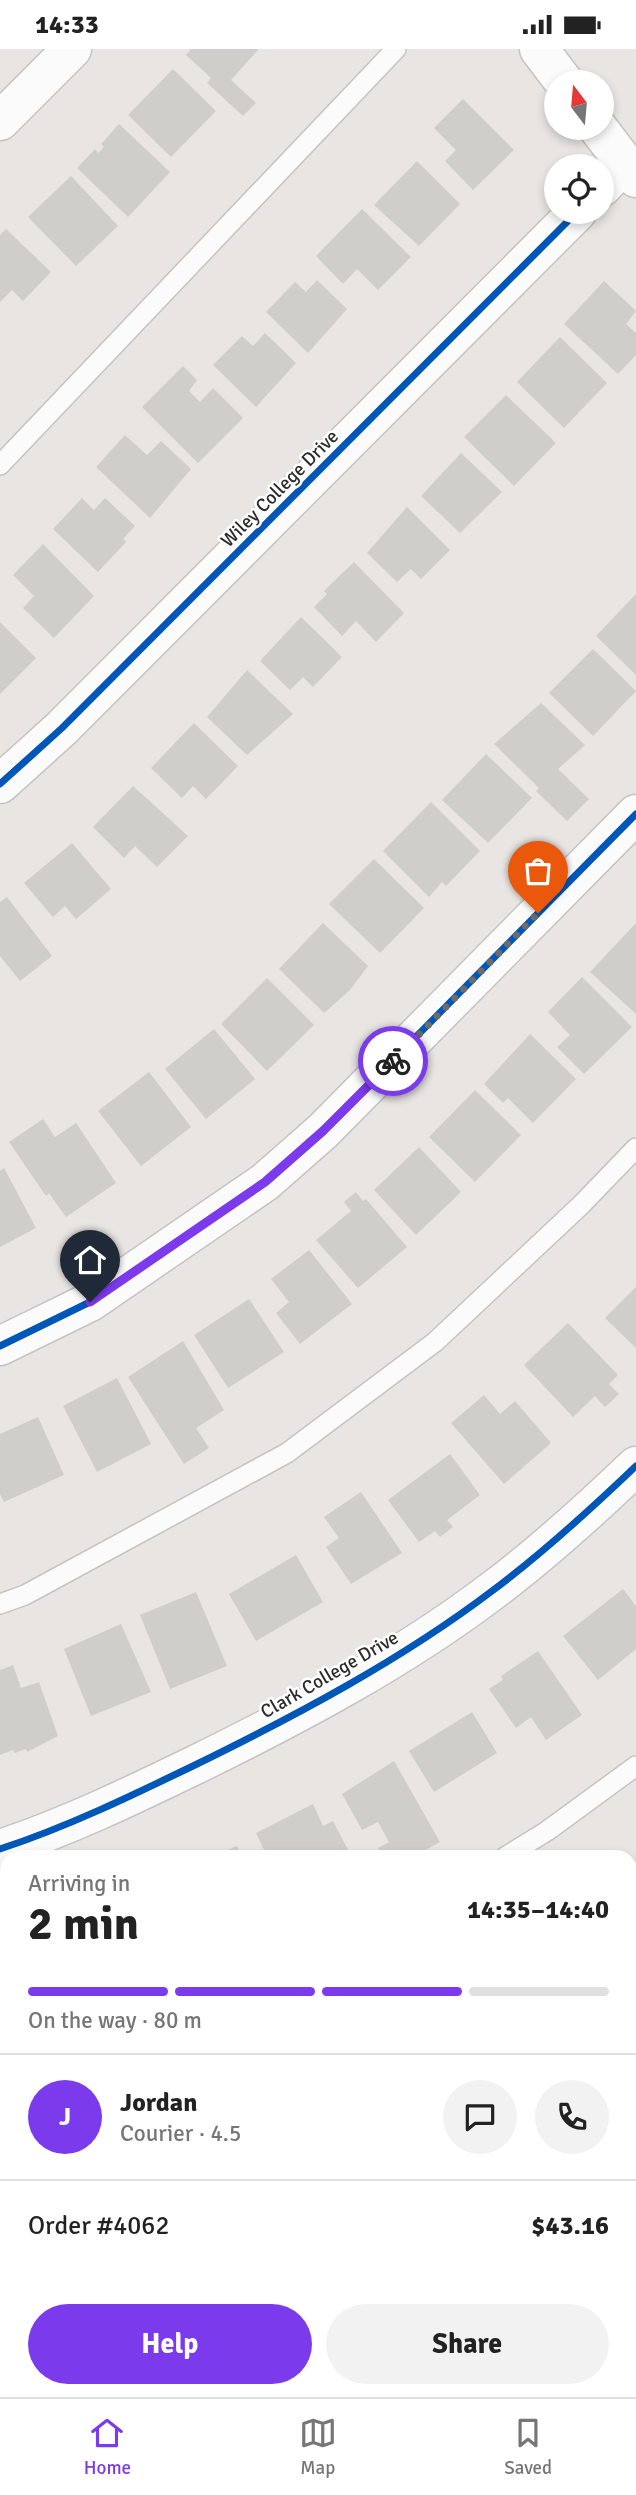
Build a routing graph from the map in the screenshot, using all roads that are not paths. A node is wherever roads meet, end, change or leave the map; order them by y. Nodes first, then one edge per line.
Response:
1 (72, 49) edge
2 (396, 49) edge
3 (539, 49) edge
4 (555, 70) edge
5 (0, 121) edge
6 (604, 140) edge
7 (621, 176) edge
8 (565, 224) edge
9 (0, 465) edge
10 (0, 784) edge
11 (636, 814) edge
12 (636, 1148) edge
13 (0, 1346) edge
14 (636, 1466) edge
15 (0, 1604) edge
16 (636, 1766) edge
17 (0, 1849) edge
18 (516, 1850) edge

1 - 5 street
2 - 9 lane
3 - 4 street
6 - 7 street
8 - 10 street, Wiley College Drive
11 - 13 street
12 - 15 lane
14 - 17 street, Clark College Drive
16 - 18 lane

